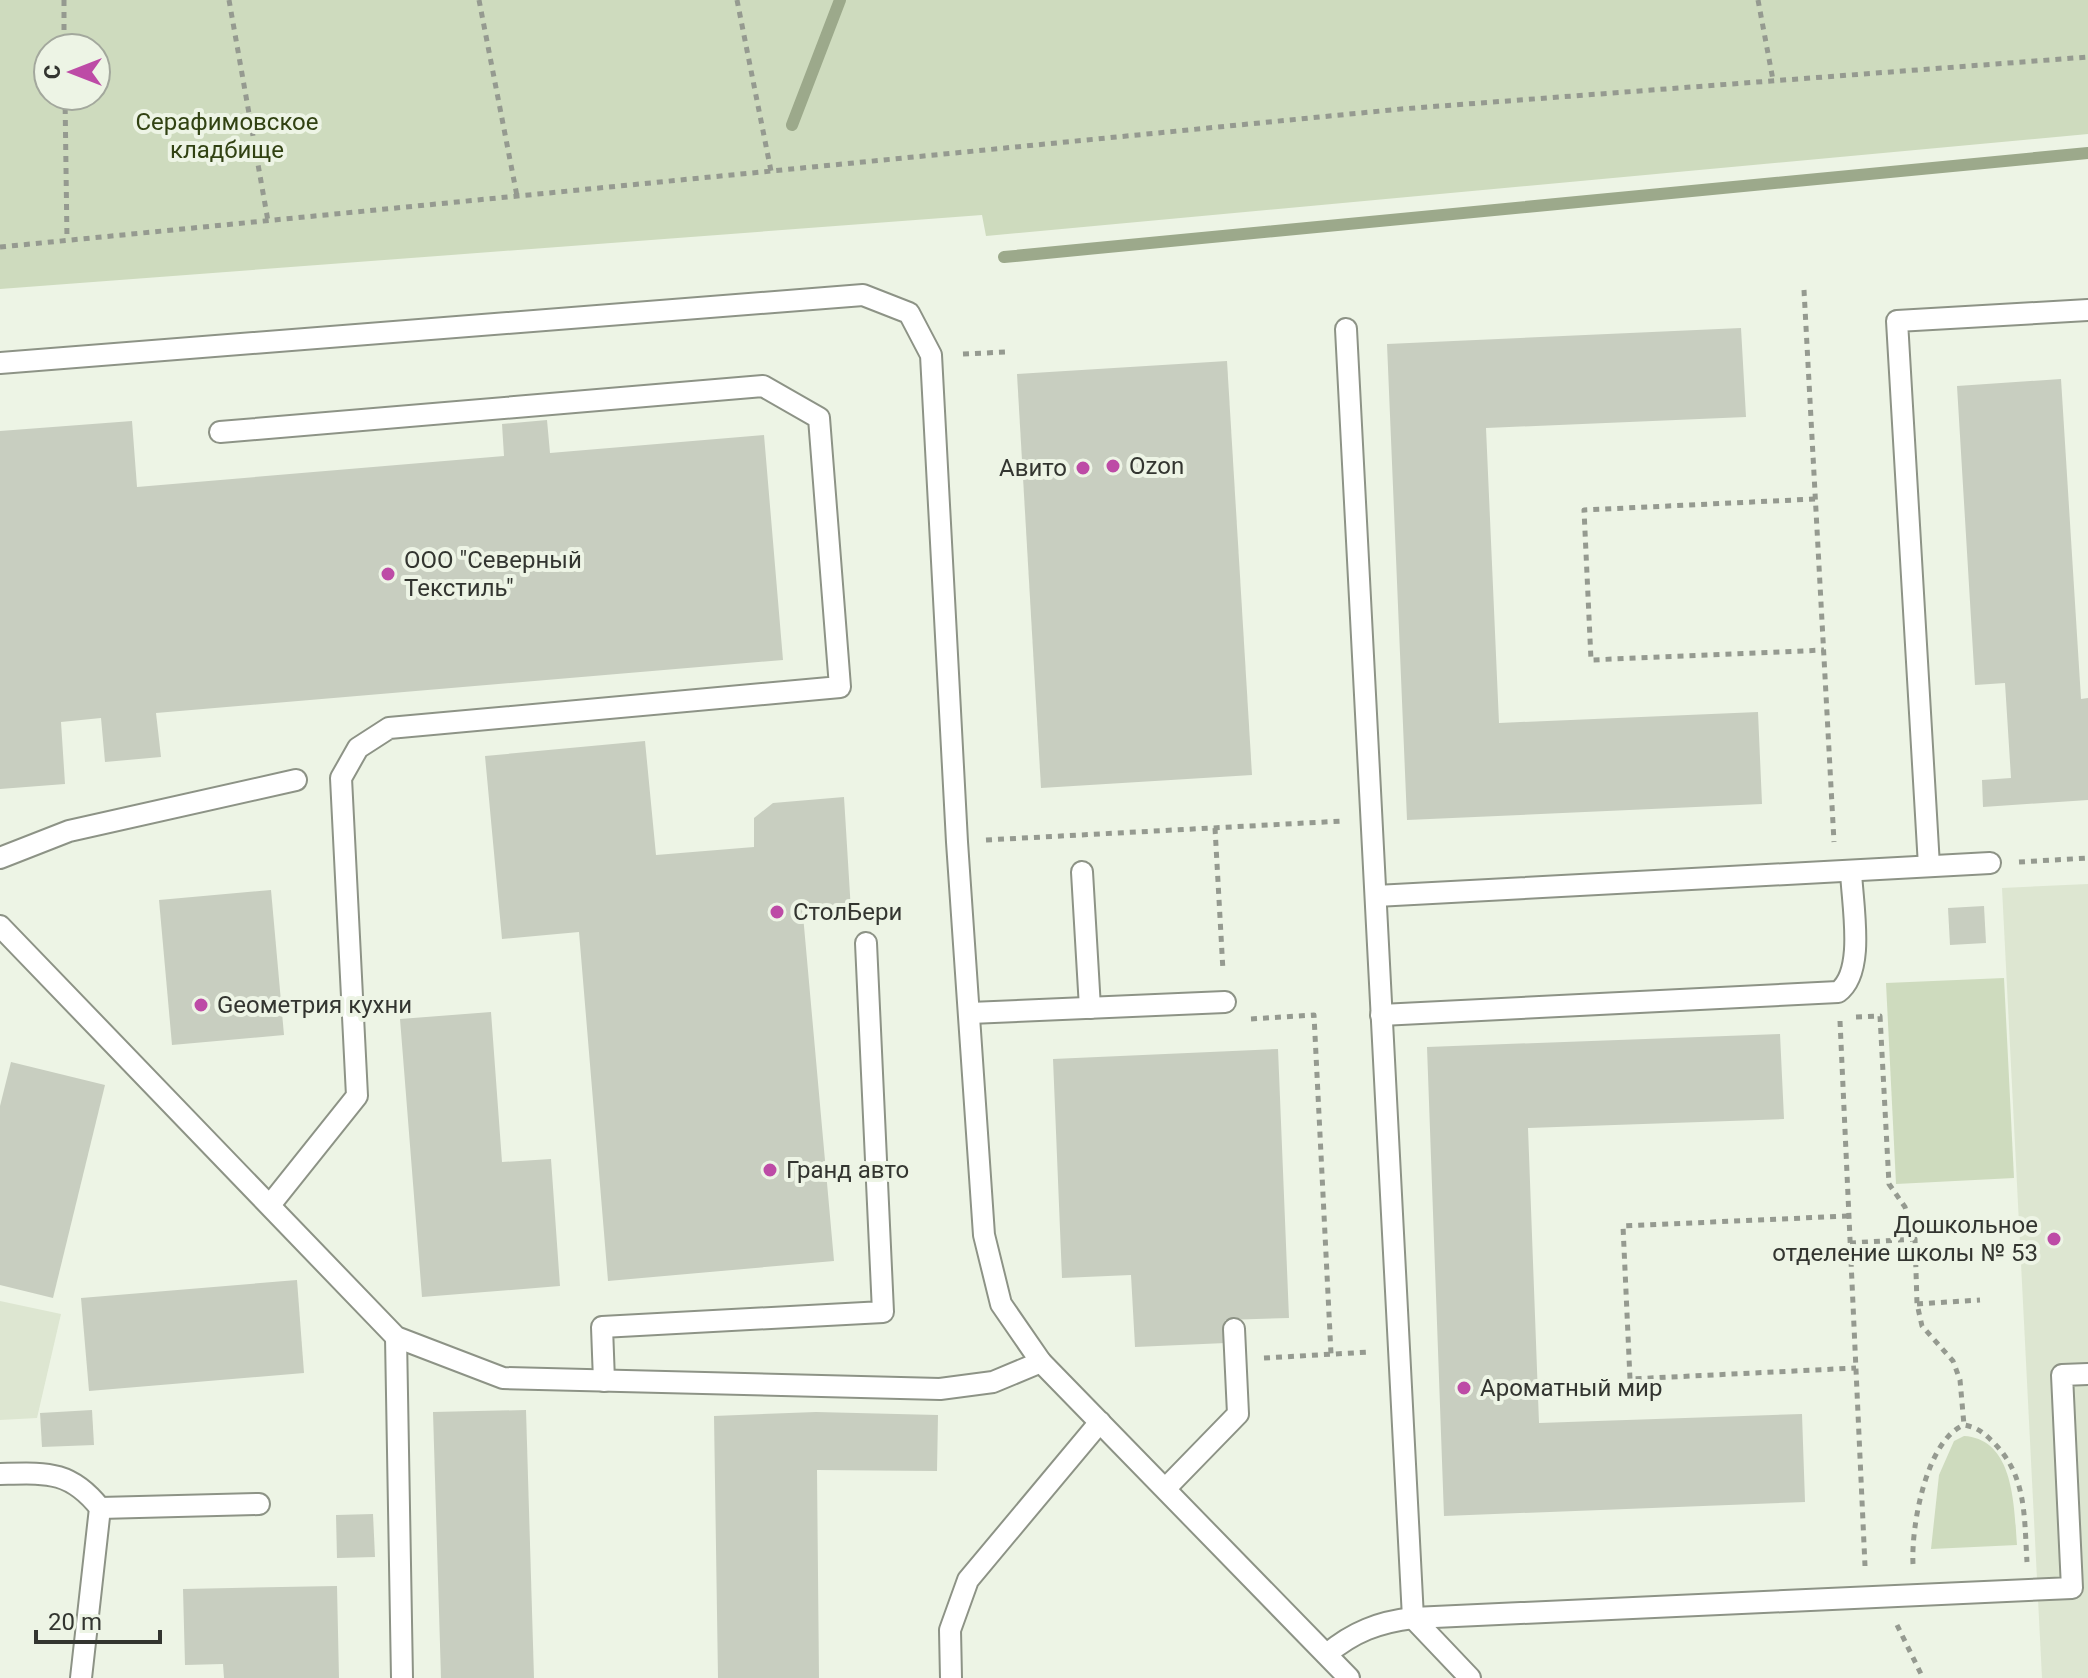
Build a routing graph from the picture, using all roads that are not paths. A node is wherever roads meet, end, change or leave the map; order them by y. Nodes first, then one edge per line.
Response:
1 (2088, 310) edge
2 (1346, 329) dead end
3 (0, 363) edge
4 (220, 432) dead end
5 (296, 780) dead end
6 (0, 858) edge
7 (1990, 863) road end
8 (1929, 866) junction
9 (1844, 871) junction
10 (1082, 872) dead end
11 (1376, 896) junction
12 (0, 926) edge
13 (866, 943) dead end
14 (1225, 1002) road end
15 (1090, 1008) junction
16 (970, 1013) junction
17 (1381, 1015) junction
18 (270, 1205) junction
19 (1234, 1329) dead end
20 (396, 1337) junction
21 (1041, 1362) junction
22 (2088, 1374) edge
23 (604, 1381) junction
24 (1100, 1422) junction
25 (0, 1474) edge
26 (1166, 1488) junction
27 (259, 1504) dead end
28 (100, 1508) junction
29 (1413, 1618) junction
30 (1327, 1654) junction
31 (81, 1678) edge
32 (402, 1678) edge
33 (951, 1678) edge
34 (1349, 1678) edge
35 (1470, 1678) edge

1 - 8 lane
2 - 11 lane
3 - 16 lane
4 - 18 lane
5 - 6 lane
7 - 8 lane
8 - 9 lane
9 - 11 lane
9 - 17 lane
10 - 15 lane
11 - 17 lane
12 - 18 lane
13 - 23 lane
14 - 15 lane
15 - 16 lane
16 - 21 lane
17 - 29 lane
18 - 20 lane
19 - 26 lane
20 - 23 lane
20 - 32 lane
21 - 23 lane
21 - 24 lane
22 - 29 lane
24 - 26 lane
24 - 33 lane
25 - 28 lane
26 - 30 lane
27 - 28 lane
28 - 31 lane
29 - 30 lane
29 - 35 lane
30 - 34 lane

